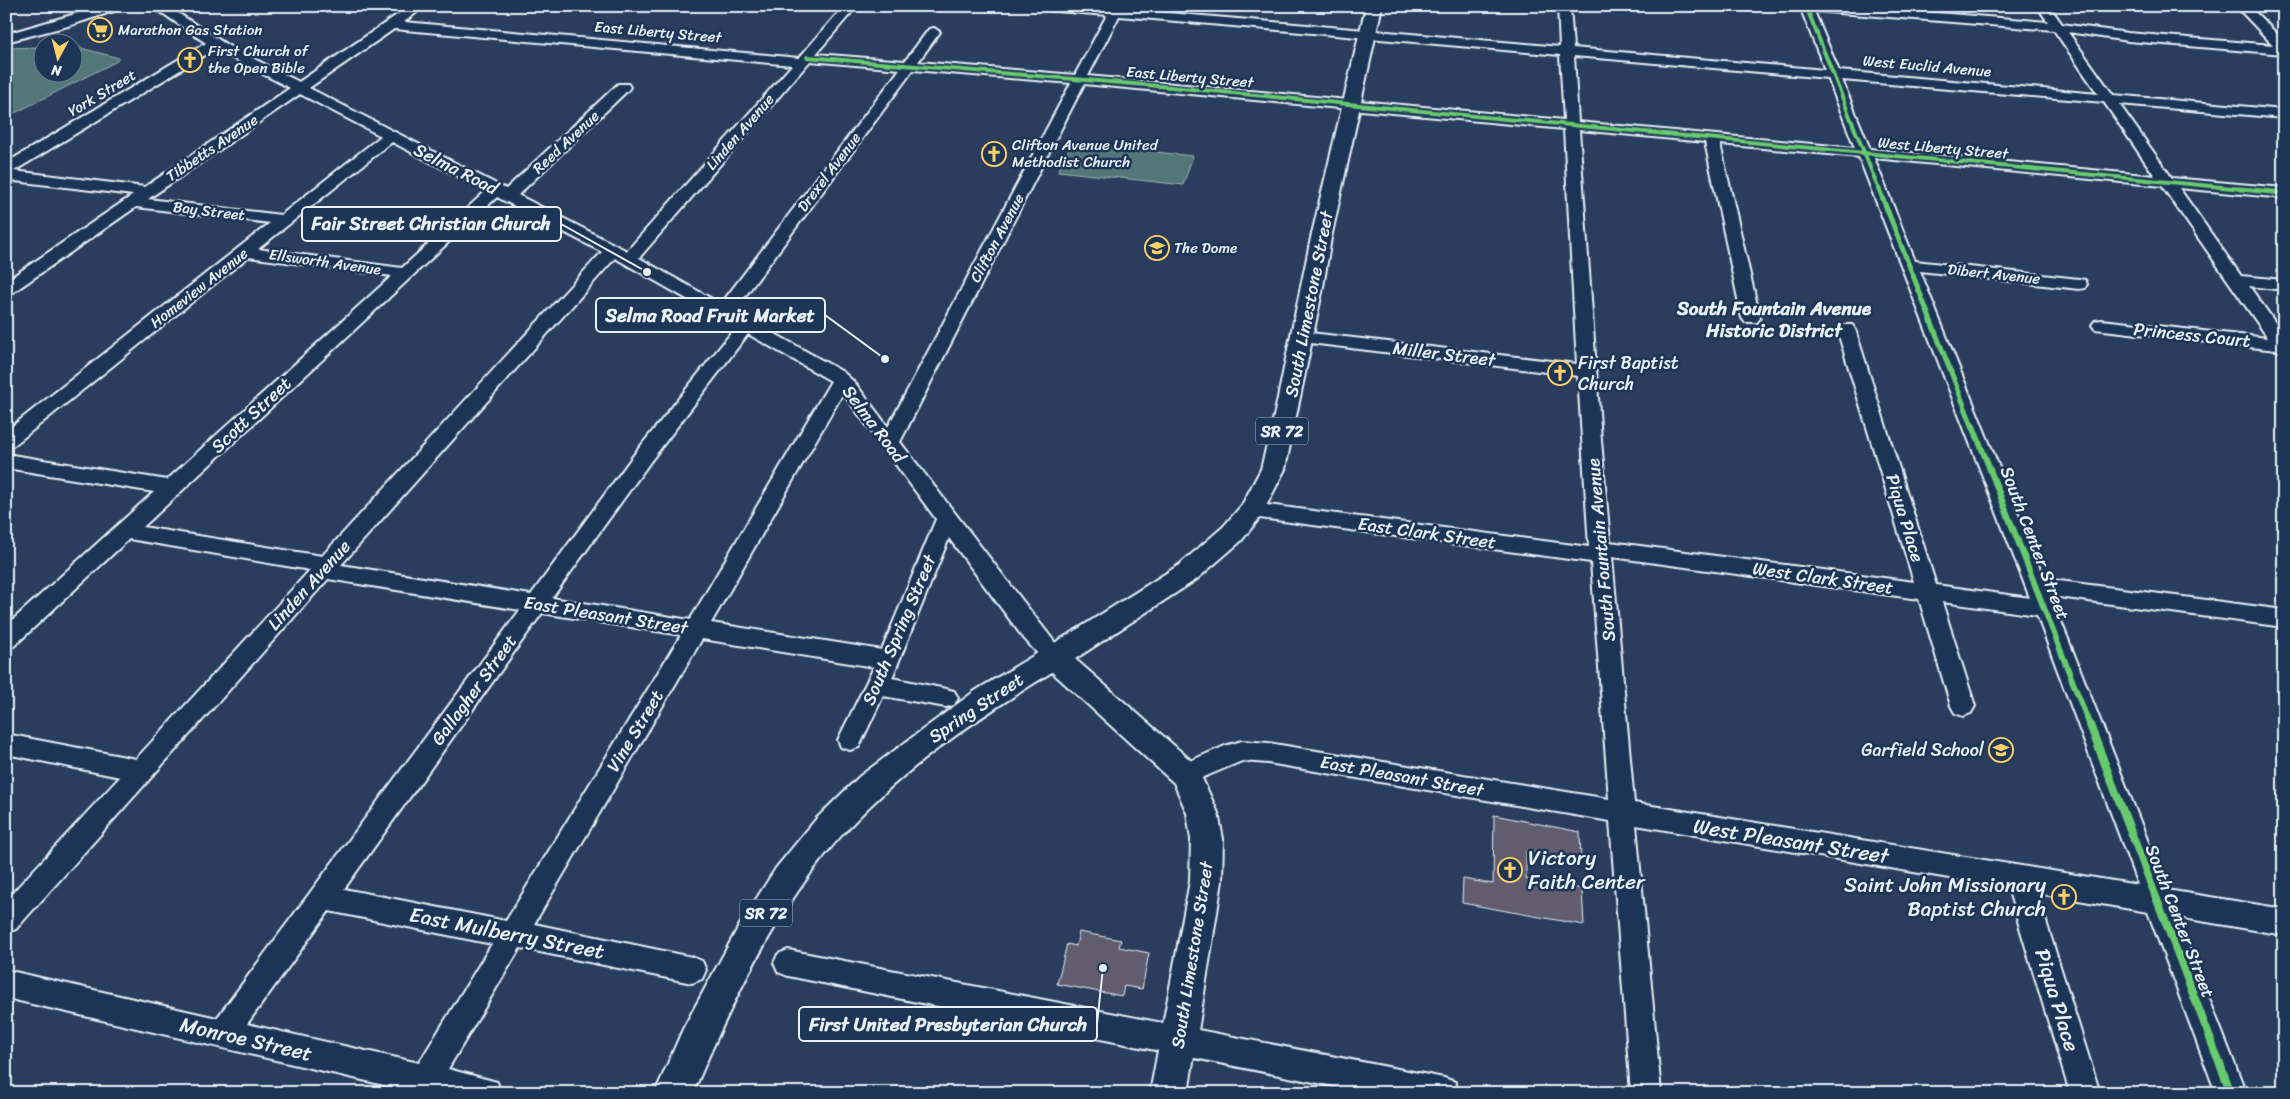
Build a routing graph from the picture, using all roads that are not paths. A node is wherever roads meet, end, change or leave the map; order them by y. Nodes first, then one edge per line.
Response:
1 (116, 6) edge
2 (158, 6) edge
3 (419, 6) edge
4 (851, 6) edge
5 (1044, 6) edge
6 (1374, 6) edge
7 (1564, 6) edge
8 (1802, 6) edge
9 (1806, 6) edge
10 (2043, 6) edge
11 (2242, 6) edge
12 (1117, 9) edge
13 (392, 24) junction
14 (2058, 27) junction
15 (934, 32) dead end
16 (1367, 34) junction
17 (6, 38) edge
18 (214, 43) junction
19 (2284, 49) edge
20 (1567, 51) junction
21 (805, 59) junction
22 (908, 66) junction
23 (1833, 74) junction
24 (1081, 79) junction
25 (623, 87) dead end
26 (300, 88) junction
27 (2108, 98) junction
28 (1351, 104) junction
29 (2284, 114) edge
30 (1570, 125) junction
31 (391, 135) junction
32 (1712, 139) junction
33 (1864, 153) junction
34 (6, 170) edge
35 (6, 174) edge
36 (2167, 182) junction
37 (148, 192) junction
38 (502, 193) junction
39 (2284, 193) edge
40 (133, 202) junction
41 (284, 220) junction
42 (245, 252) junction
43 (621, 254) junction
44 (1909, 265) junction
45 (406, 273) junction
46 (2236, 280) junction
47 (2079, 284) dead end
48 (2284, 285) edge
49 (6, 289) edge
50 (724, 312) junction
51 (1751, 318) dead end
52 (2101, 324) dead end
53 (746, 325) junction
54 (1846, 329) dead end
55 (1302, 337) junction
56 (2283, 346) edge
57 (1587, 371) junction
58 (841, 380) junction
59 (6, 441) edge
60 (889, 444) junction
61 (6, 461) edge
62 (172, 488) junction
63 (1252, 510) junction
64 (946, 520) junction
65 (124, 532) junction
66 (1601, 552) junction
67 (325, 568) junction
68 (2036, 586) junction
69 (1928, 592) junction
70 (536, 604) junction
71 (2045, 608) junction
72 (2284, 619) edge
73 (696, 629) junction
74 (6, 640) edge
75 (1054, 657) junction
76 (889, 660) junction
77 (877, 685) junction
78 (946, 698) dead end
79 (1963, 706) dead end
80 (850, 740) dead end
81 (6, 744) edge
82 (142, 770) junction
83 (1185, 774) junction
84 (1623, 813) junction
85 (2019, 879) junction
86 (323, 897) junction
87 (2156, 902) junction
88 (6, 920) edge
89 (2284, 922) edge
90 (512, 936) junction
91 (788, 963) dead end
92 (692, 970) dead end
93 (6, 984) edge
94 (223, 1034) junction
95 (1178, 1040) junction
96 (426, 1079) junction
97 (486, 1093) edge
98 (674, 1093) edge
99 (1168, 1093) edge
100 (1444, 1093) edge
101 (1646, 1093) edge
102 (2086, 1093) edge
103 (2231, 1093) edge

1 - 17 street
2 - 18 street, Selma Road
3 - 13 street, Tibbetts Avenue
4 - 21 street, Linden Avenue
5 - 12 street, West Euclid Avenue
6 - 16 main road, South Limestone Street / SR 72
7 - 20 street, South Fountain Avenue
8 - 9 street
9 - 14 street
9 - 23 street, South Center Street
10 - 14 street
11 - 19 street
12 - 16 street, West Euclid Avenue
12 - 24 street, Clifton Avenue
13 - 21 street, East Liberty Street
13 - 26 street, Tibbetts Avenue
14 - 19 street
14 - 27 street
15 - 22 street, Drexel Avenue
16 - 20 street, West Euclid Avenue
16 - 28 main road, South Limestone Street / SR 72
18 - 26 street, Selma Road
18 - 34 street, York Street
20 - 23 street, West Euclid Avenue
20 - 30 street, South Fountain Avenue
21 - 22 street, East Liberty Street
21 - 43 street, Linden Avenue
22 - 24 street, East Liberty Street
22 - 50 street, Drexel Avenue
23 - 27 street, West Euclid Avenue
23 - 33 street, South Center Street
24 - 28 street, East Liberty Street
24 - 60 street, Clifton Avenue
25 - 38 street, Reed Avenue
26 - 31 street, Selma Road
26 - 37 street, Tibbetts Avenue
27 - 29 street, West Euclid Avenue
27 - 36 street
28 - 30 street, East Liberty Street
28 - 55 main road, South Limestone Street / SR 72
30 - 32 street, West Liberty Street
30 - 57 street, South Fountain Avenue
31 - 38 street, Selma Road
31 - 41 street, Homeview Avenue
32 - 33 street, West Liberty Street
32 - 51 street
33 - 36 street, West Liberty Street
33 - 44 street, South Center Street
35 - 37 street
36 - 39 street, West Liberty Street
36 - 46 street
37 - 40 street, Tibbetts Avenue
38 - 43 street, Selma Road
38 - 45 street, Scott Street
40 - 41 street, Bay Street
40 - 49 street, Tibbetts Avenue
41 - 42 street, Homeview Avenue
42 - 45 street, Ellsworth Avenue
42 - 59 street, Homeview Avenue
43 - 50 street, Selma Road
43 - 67 street, Linden Avenue
44 - 47 street, Dibert Avenue
44 - 68 street, South Center Street
45 - 62 street, Scott Street
46 - 48 street
46 - 56 street
50 - 53 street, Selma Road
52 - 56 street, Princess Court
53 - 58 street, Selma Road
53 - 70 street, Gallagher Street
54 - 69 street, Piqua Place
55 - 57 street, Miller Street
55 - 63 main road, South Limestone Street / SR 72
57 - 66 street, South Fountain Avenue
58 - 60 street, Selma Road
58 - 73 street, Vine Street
60 - 64 street, Selma Road
61 - 62 street
62 - 65 street, Scott Street
63 - 66 street, East Clark Street
63 - 75 main road, South Limestone Street / SR 72
64 - 75 street, Selma Road
64 - 76 street, South Spring Street
65 - 67 street, East Pleasant Street
65 - 74 street, Scott Street
66 - 69 street, West Clark Street
66 - 84 street, South Fountain Avenue
67 - 70 street, East Pleasant Street
67 - 82 street, Linden Avenue
68 - 71 street, South Center Street
68 - 72 street
69 - 71 street, West Clark Street
69 - 79 street, Piqua Place
70 - 73 street, East Pleasant Street
70 - 86 street, Gallagher Street
71 - 87 street, South Center Street
73 - 76 street, East Pleasant Street
73 - 90 street, Vine Street
75 - 83 main road, South Limestone Street
75 - 98 main road, Spring Street / SR 72
76 - 77 street, South Spring Street
77 - 78 street
77 - 80 street, South Spring Street
81 - 82 street
82 - 88 street, Linden Avenue
83 - 84 street, East Pleasant Street
83 - 95 main road, South Limestone Street
84 - 85 street, West Pleasant Street
84 - 101 street, South Fountain Avenue
85 - 87 street, West Pleasant Street
85 - 102 street, Piqua Place
86 - 90 street, East Mulberry Street
86 - 94 street, Gallagher Street
87 - 89 street, West Pleasant Street
87 - 103 street, South Center Street
90 - 92 street, East Mulberry Street
90 - 96 street, Vine Street
91 - 95 street
93 - 94 street, Monroe Street
94 - 96 street, Monroe Street
95 - 99 main road, South Limestone Street
95 - 100 street
96 - 97 street, Monroe Street

